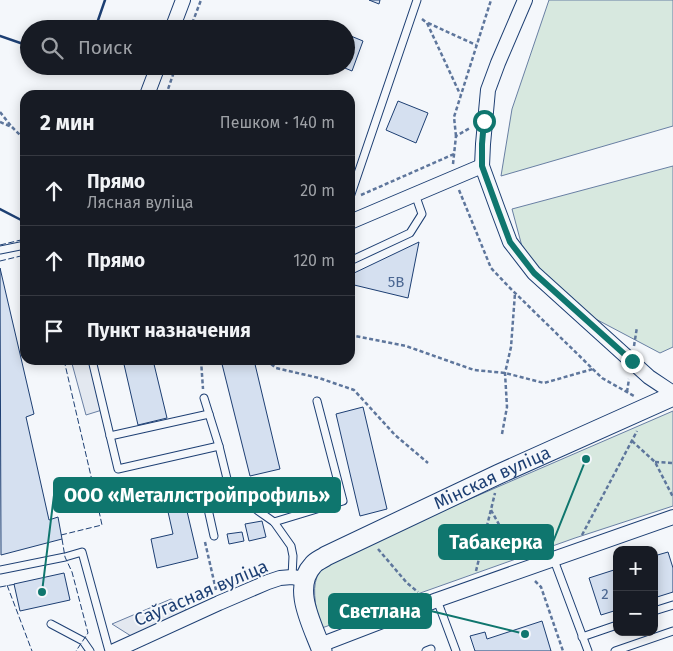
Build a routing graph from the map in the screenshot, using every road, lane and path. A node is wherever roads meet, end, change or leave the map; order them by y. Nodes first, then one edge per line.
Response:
1 (183, 0) edge
2 (201, 0) edge
3 (417, 0) edge
4 (491, 0) edge
5 (525, 0) edge
6 (413, 14) junction
7 (175, 20) edge
8 (193, 20) edge
9 (427, 23) junction
10 (476, 45) junction
11 (155, 75) edge
12 (173, 75) edge
13 (150, 90) edge
14 (168, 90) edge
15 (460, 95) junction
16 (0, 112) edge
17 (0, 122) edge
18 (12, 127) junction
19 (20, 135) edge
20 (456, 136) dead end
21 (454, 154) dead end
22 (482, 166) junction
23 (355, 182) edge
24 (415, 194) junction
25 (359, 196) dead end
26 (355, 220) edge
27 (20, 246) edge
28 (0, 250) edge
29 (355, 259) edge
30 (515, 293) dead end
31 (637, 327) dead end
32 (355, 336) edge
33 (634, 350) dead end
34 (93, 365) edge
35 (201, 365) edge
36 (272, 365) edge
37 (594, 369) dead end
38 (505, 373) junction
39 (673, 392) edge
40 (673, 396) edge
41 (204, 398) joint
42 (317, 401) dead end
43 (209, 414) junction
44 (640, 426) dead end
45 (502, 434) dead end
46 (110, 436) junction
47 (632, 441) junction
48 (219, 446) junction
49 (655, 462) junction
50 (428, 463) dead end
51 (673, 463) edge
52 (499, 474) junction
53 (230, 491) junction
54 (673, 497) edge
55 (491, 510) junction
56 (673, 517) edge
57 (274, 522) junction
58 (214, 536) dead end
59 (368, 536) junction
60 (204, 537) dead end
61 (572, 554) junction
62 (554, 560) junction
63 (0, 570) edge
64 (524, 570) junction
65 (303, 573) junction
66 (472, 588) junction
67 (434, 602) junction
68 (219, 603) junction
69 (673, 605) edge
70 (658, 610) edge
71 (51, 624) dead end
72 (613, 626) edge
73 (673, 631) edge
74 (582, 637) junction
75 (321, 648) edge
76 (90, 651) edge
77 (109, 651) edge
78 (114, 651) edge
79 (456, 651) edge
80 (563, 651) edge
81 (588, 651) edge
82 (615, 651) edge

1 - 7 street
2 - 8 path
3 - 6 lane
4 - 10 path
5 - 22 street
6 - 9 path
6 - 23 lane
9 - 10 path
9 - 15 path
10 - 15 path
11 - 13 street
12 - 14 path
15 - 20 path
16 - 18 path
17 - 18 path
18 - 19 path
21 - 25 path
22 - 24 street
22 - 39 street
24 - 26 street
24 - 29 lane
27 - 28 lane
30 - 38 path
31 - 33 path
32 - 38 path
34 - 46 lane
35 - 41 path
36 - 50 path
37 - 38 path
38 - 45 path
40 - 52 main road, Мінская вуліца
41 - 43 lane
42 - 57 lane
43 - 46 lane
43 - 48 lane
44 - 47 path
46 - 48 lane
47 - 49 path
47 - 61 path
48 - 53 lane
49 - 51 path
49 - 54 path
52 - 55 path
52 - 59 main road, Мінская вуліца
53 - 57 lane
53 - 58 lane
55 - 64 path
55 - 66 path
56 - 61 street
57 - 65 lane
59 - 65 main road, Мінская вуліца
59 - 67 path
60 - 68 path
61 - 62 street
62 - 64 street
62 - 74 lane
63 - 77 lane
64 - 66 street
64 - 80 path
65 - 68 street, Саўгасная вуліца
65 - 75 main road
66 - 67 street
67 - 75 street
67 - 79 lane
68 - 78 street, Саўгасная вуліца
69 - 70 lane
71 - 76 lane
72 - 74 lane
73 - 82 lane
74 - 81 lane

